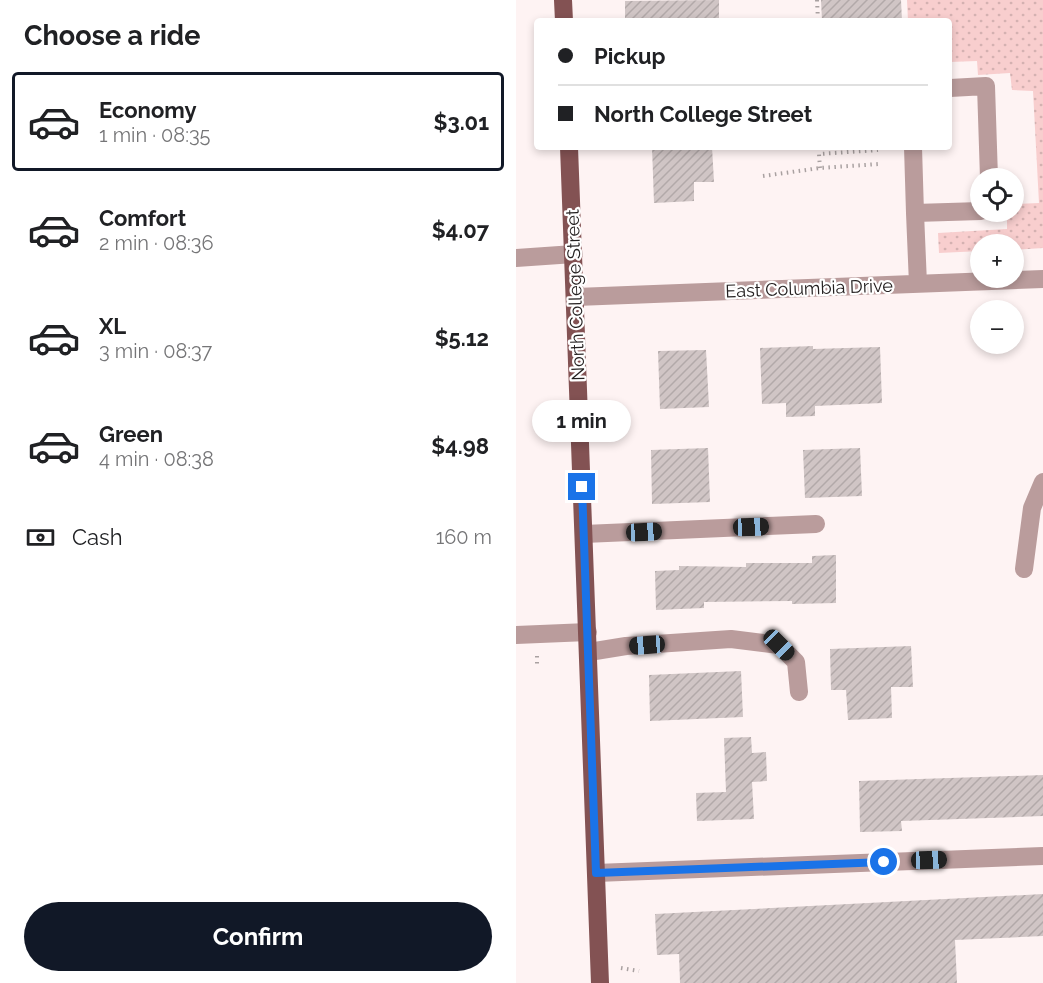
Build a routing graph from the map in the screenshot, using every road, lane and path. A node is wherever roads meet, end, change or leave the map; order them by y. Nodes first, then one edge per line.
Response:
1 (563, 0) edge
2 (817, 0) edge
3 (564, 18) edge
4 (818, 18) edge
5 (952, 88) edge
6 (569, 150) edge
7 (878, 150) dead end
8 (913, 150) edge
9 (879, 164) dead end
10 (820, 168) junction
11 (990, 168) edge
12 (763, 176) dead end
13 (970, 211) edge
14 (915, 213) junction
15 (574, 254) junction
16 (516, 258) edge
17 (1043, 279) edge
18 (918, 284) junction
19 (576, 297) junction
20 (1043, 482) edge
21 (816, 524) dead end
22 (584, 534) junction
23 (1024, 569) dead end
24 (588, 632) junction
25 (516, 634) edge
26 (589, 652) junction
27 (799, 692) dead end
28 (1043, 855) edge
29 (596, 873) junction
30 (600, 983) edge

1 - 3 main road
2 - 4 path
5 - 11 street
6 - 15 main road, North College Street
7 - 10 path
8 - 14 street
9 - 10 path
10 - 12 path
13 - 14 street
14 - 18 street
15 - 16 street
15 - 19 main road, North College Street
17 - 18 street, East Columbia Drive
18 - 19 street, East Columbia Drive
19 - 22 main road, North College Street
20 - 23 street
21 - 22 street
22 - 24 main road, North College Street
24 - 25 street
24 - 26 main road, North College Street
26 - 27 street
26 - 29 main road, North College Street
28 - 29 street
29 - 30 main road, North College Street

